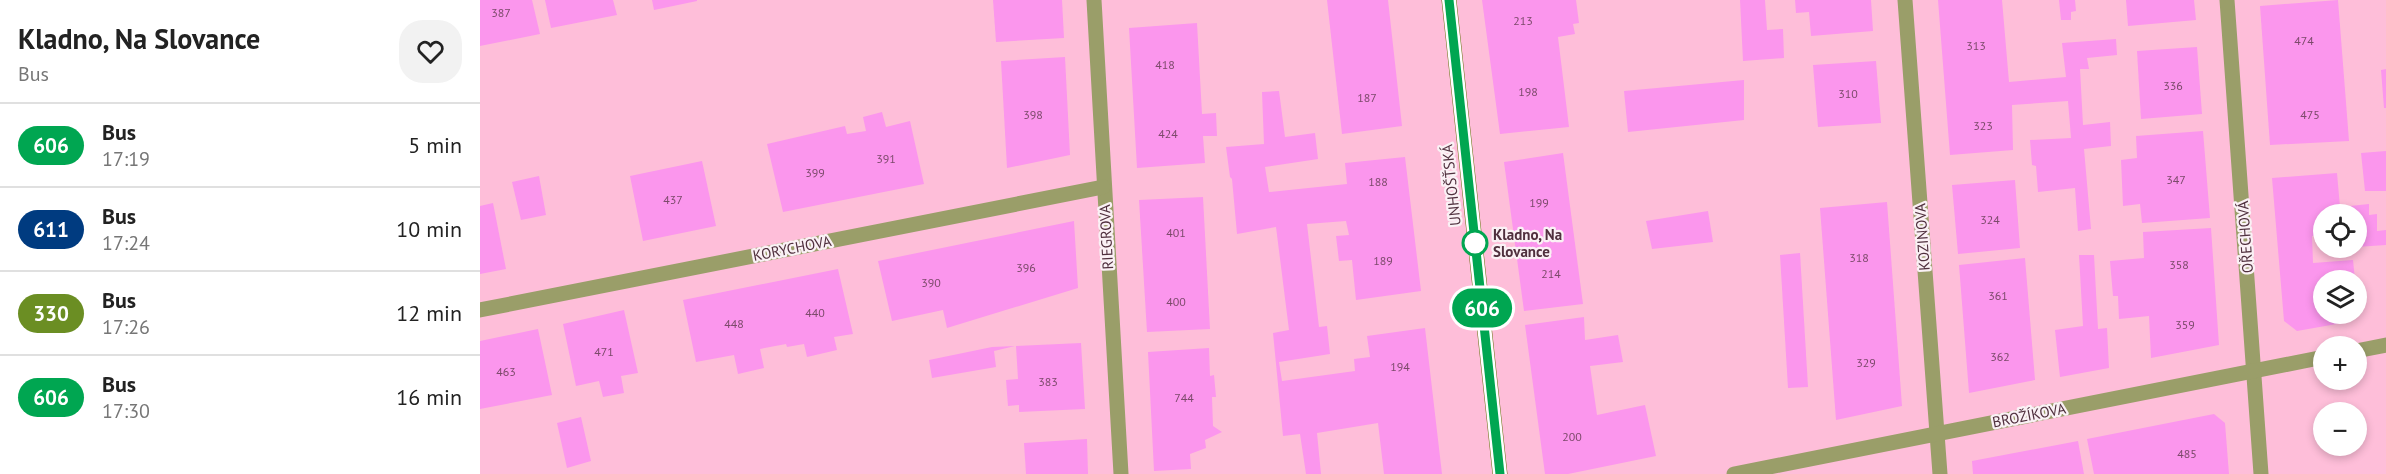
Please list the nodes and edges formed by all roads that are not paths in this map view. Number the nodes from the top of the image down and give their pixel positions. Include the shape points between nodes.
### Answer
1 (1094, 0) edge
2 (1449, 0) edge
3 (1905, 0) edge
4 (2227, 0) edge
5 (1103, 187) junction
6 (480, 310) edge
7 (2386, 345) edge
8 (2367, 349) edge
9 (2313, 359) edge
10 (2255, 370) junction
11 (1937, 434) junction
12 (1121, 474) edge
13 (1500, 474) edge
14 (1734, 474) edge
15 (1940, 474) edge
16 (2261, 474) edge

1 - 5 street, RIEGROVA
2 - 13 main road, UNHOŠŤSKÁ
3 - 11 street, KOZINOVA
4 - 10 street, OŘECHOVÁ
5 - 6 street, KORYCHOVA
5 - 12 street, RIEGROVA
7 - 8 street
9 - 10 street, BROŽÍKOVA
10 - 11 street, BROŽÍKOVA
10 - 16 street, OŘECHOVÁ
11 - 14 street, BROŽÍKOVA
11 - 15 street, KOZINOVA

